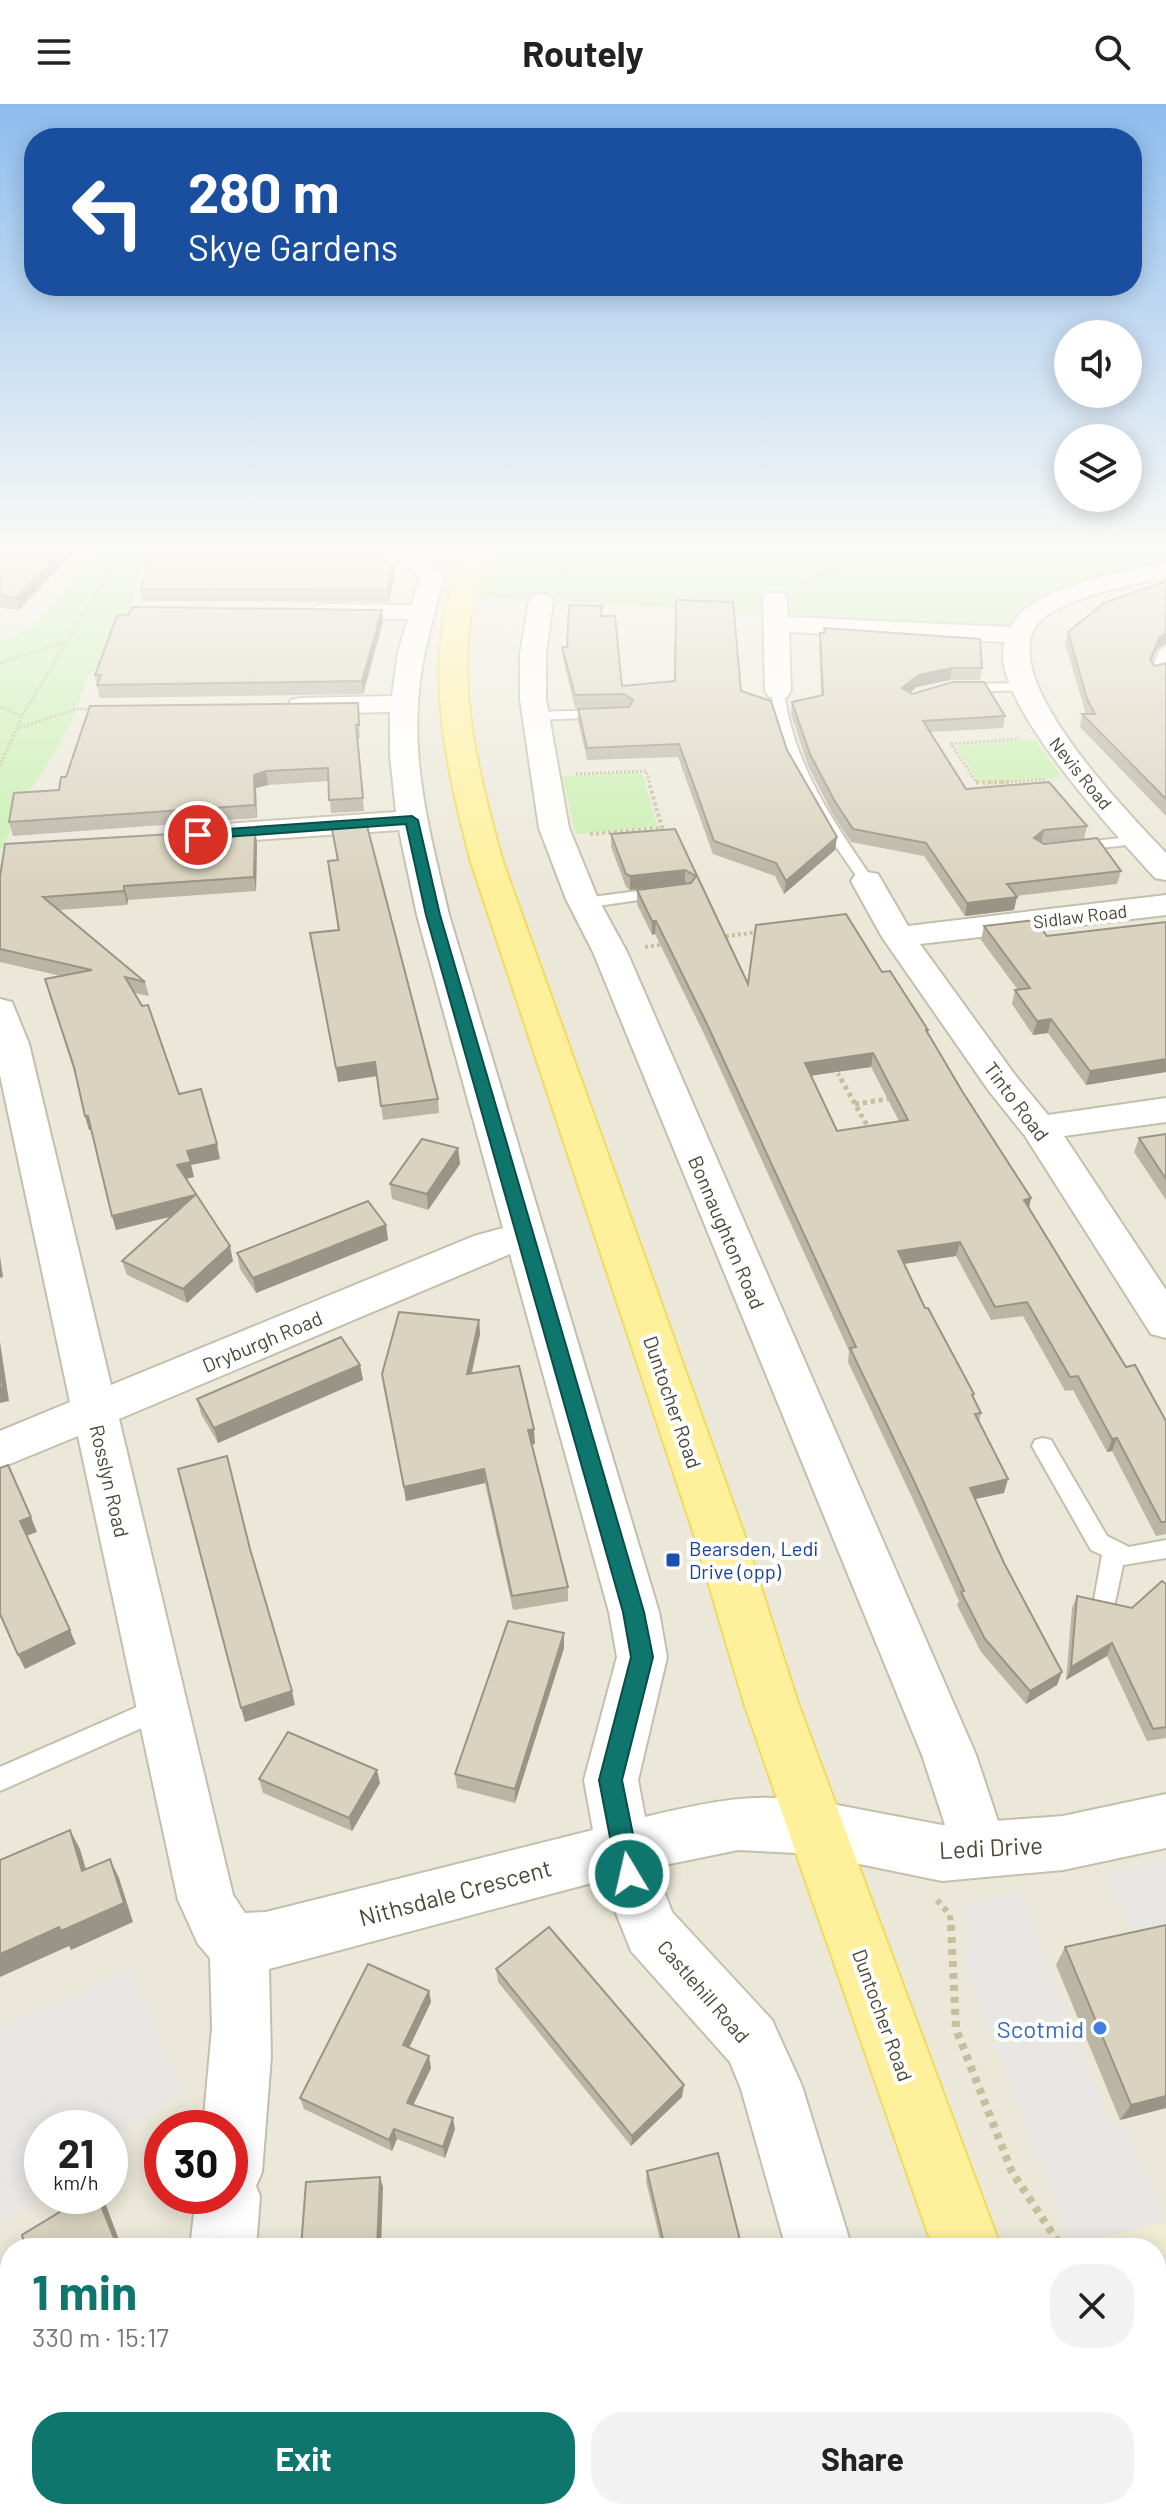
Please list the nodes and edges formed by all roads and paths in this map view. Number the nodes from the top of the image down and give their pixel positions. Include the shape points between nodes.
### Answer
1 (56, 659) edge
2 (410, 659) edge
3 (454, 659) edge
4 (533, 659) edge
5 (777, 659) edge
6 (1017, 659) edge
7 (1162, 659) edge
8 (1156, 672) edge
9 (1026, 687) junction
10 (941, 689) edge
11 (778, 691) joint
12 (404, 704) junction
13 (281, 706) edge
14 (0, 707) edge
15 (98, 709) edge
16 (624, 713) edge
17 (22, 716) junction
18 (535, 716) junction
19 (15, 729) junction
20 (1027, 738) dead end
21 (0, 766) edge
22 (568, 774) dead end
23 (1056, 779) dead end
24 (412, 820) junction
25 (583, 835) dead end
26 (174, 836) edge
27 (1139, 840) junction
28 (1055, 849) edge
29 (1166, 871) edge
30 (867, 881) joint
31 (670, 892) edge
32 (584, 903) junction
33 (1166, 905) edge
34 (760, 932) edge
35 (898, 937) junction
36 (712, 938) edge
37 (681, 943) edge
38 (633, 949) dead end
39 (0, 1009) edge
40 (833, 1065) edge
41 (899, 1097) edge
42 (855, 1104) junction
43 (1166, 1110) edge
44 (1039, 1128) junction
45 (875, 1141) edge
46 (526, 1236) junction
47 (1166, 1323) edge
48 (94, 1411) junction
49 (1043, 1446) dead end
50 (0, 1450) edge
51 (1166, 1549) edge
52 (1114, 1550) junction
53 (1106, 1600) edge
54 (162, 1707) junction
55 (0, 1779) edge
56 (1166, 1821) edge
57 (816, 1828) junction
58 (625, 1848) junction
59 (980, 1851) junction
60 (934, 1897) dead end
61 (237, 1942) junction
62 (235, 2110) edge
63 (226, 2214) edge
64 (224, 2238) edge
65 (816, 2238) edge
66 (963, 2238) edge
67 (1055, 2238) edge

1 - 17 path
2 - 12 street, Castlehill Road
3 - 57 main road, Duntocher Road via 462,771 487,862
4 - 18 street, Bonnaughton Road
5 - 11 street
6 - 9 street, Nevis Road
7 - 8 lane
9 - 10 lane
9 - 27 street, Nevis Road via 1066,759
11 - 30 lane via 793,757 830,828
12 - 13 street
12 - 24 street, Castlehill Road
14 - 17 path
15 - 19 path via 77,709
16 - 18 lane
17 - 19 path
18 - 32 street, Bonnaughton Road via 554,828
19 - 21 path
20 - 23 path via 951,744 978,784
22 - 25 path via 646,771 662,828
24 - 26 street
24 - 46 street, Castlehill Road via 433,915
27 - 28 lane
27 - 29 street, Nevis Road
30 - 35 street, Tinto Road
31 - 32 lane
32 - 59 street, Bonnaughton Road via 610,952 943,1741
33 - 35 street, Sidlaw Road
34 - 36 path
35 - 44 street, Tinto Road
37 - 38 path
39 - 48 street, Rosslyn Road
40 - 42 path
41 - 42 path
42 - 45 path
43 - 44 street
44 - 47 street, Tinto Road
46 - 48 street, Dryburgh Road via 488,1246
46 - 58 street, Castlehill Road via 634,1612 642,1657 611,1780
48 - 50 street, Dryburgh Road
48 - 54 street, Rosslyn Road
49 - 52 lane via 1099,1543
51 - 52 lane via 1127,1557
52 - 53 lane
54 - 55 lane
54 - 61 street, Rosslyn Road via 206,1900 217,1923
56 - 59 street, Ledi Drive via 1063,1843
57 - 58 street, Nithsdale Crescent via 738,1824
57 - 59 street, Ledi Drive via 930,1851
57 - 66 main road, Duntocher Road
58 - 61 street, Nithsdale Crescent via 266,1941
58 - 65 street, Castlehill Road via 651,1931 751,2041 771,2086
60 - 67 path via 950,1915 956,2029 1012,2172
61 - 62 street via 242,2027
63 - 64 street

